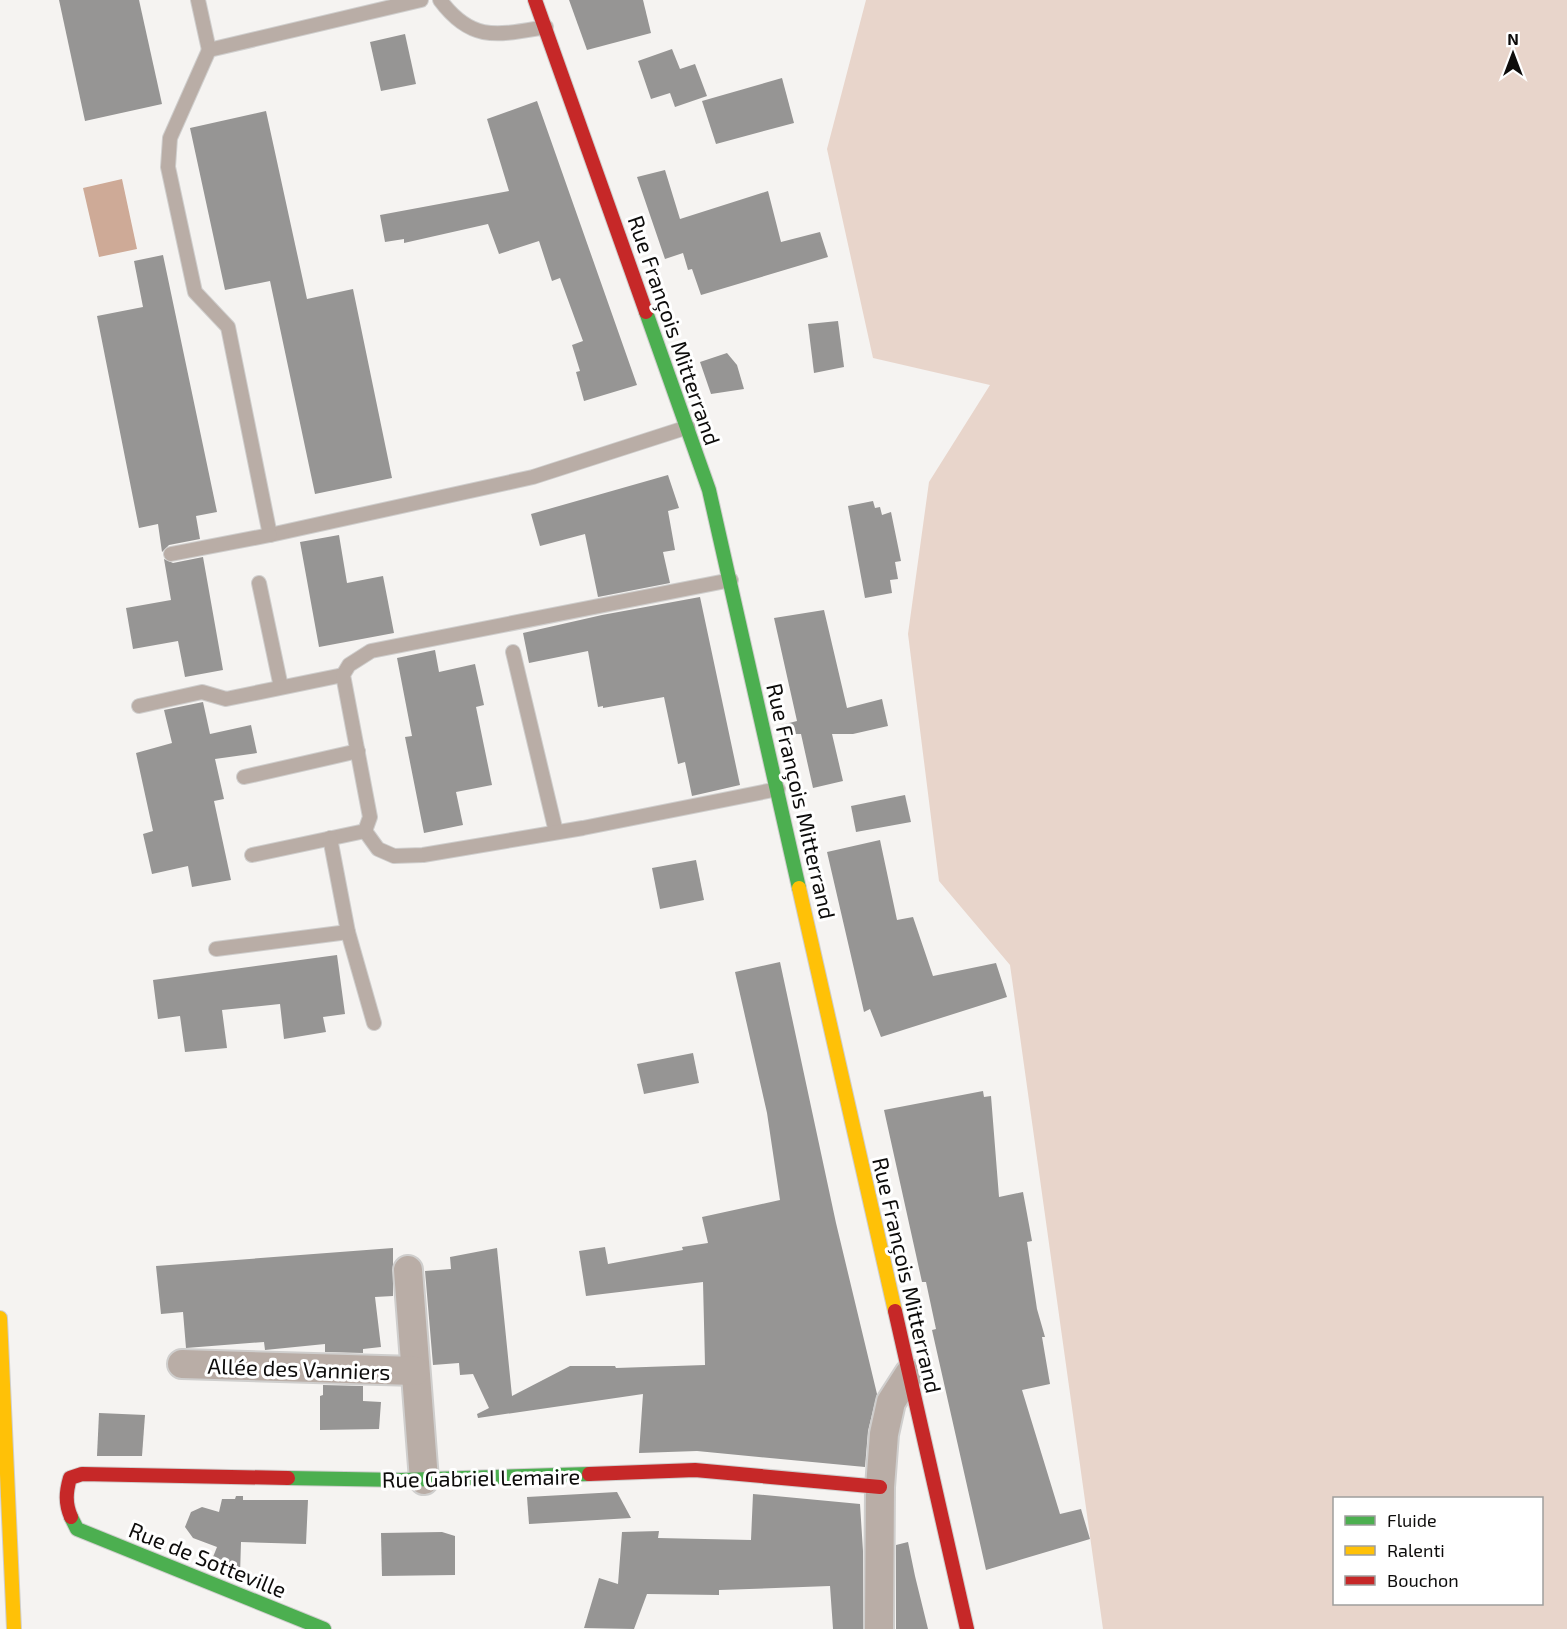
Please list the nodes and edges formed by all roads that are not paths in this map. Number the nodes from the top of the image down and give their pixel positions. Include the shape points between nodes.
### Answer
1 (198, 0) edge
2 (421, 0) edge
3 (440, 0) edge
4 (535, 0) edge
5 (546, 27) junction
6 (209, 50) junction
7 (688, 427) junction
8 (270, 535) junction
9 (171, 554) dead end
10 (731, 580) junction
11 (259, 583) dead end
12 (513, 652) dead end
13 (343, 675) junction
14 (281, 687) junction
15 (138, 706) dead end
16 (358, 751) junction
17 (244, 777) dead end
18 (778, 789) junction
19 (365, 831) junction
20 (556, 832) junction
21 (330, 838) junction
22 (252, 855) dead end
23 (348, 932) junction
24 (216, 949) dead end
25 (374, 1023) dead end
26 (408, 1270) dead end
27 (0, 1318) edge
28 (182, 1365) dead end
29 (416, 1371) junction
30 (909, 1374) junction
31 (424, 1479) junction
32 (880, 1487) junction
33 (78, 1529) joint
34 (14, 1629) edge
35 (324, 1629) edge
36 (879, 1629) edge
37 (967, 1629) edge

1 - 6 lane
2 - 6 lane
3 - 5 lane via 452,17 469,29 489,35
4 - 5 street, Rue François Mitterrand
5 - 7 street, Rue François Mitterrand
6 - 8 lane via 170,138 168,167 195,292 228,327
7 - 8 lane via 533,477
7 - 10 street, Rue François Mitterrand via 709,490
8 - 9 lane
10 - 13 lane via 371,651 349,665
10 - 18 street, Rue François Mitterrand
11 - 14 lane
12 - 20 lane
13 - 14 lane
13 - 16 lane
14 - 15 lane via 226,699 202,692
16 - 17 lane
16 - 19 lane via 370,817
18 - 20 lane
18 - 30 street, Rue François Mitterrand
19 - 20 lane via 378,849 394,856 423,855
19 - 21 lane
21 - 22 lane
21 - 23 lane
23 - 24 lane
23 - 25 lane
26 - 29 street, Allée des Vanniers
27 - 34 street
28 - 29 street, Allée des Vanniers
29 - 31 street, Allée des Vanniers
30 - 32 street via 891,1402
30 - 37 street, Rue François Mitterrand
31 - 32 street, Rue Gabriel Lemaire via 695,1470
31 - 33 street, Rue Gabriel Lemaire via 82,1474 70,1478 66,1491 66,1511
32 - 36 street
33 - 35 street, Rue de Sotteville

